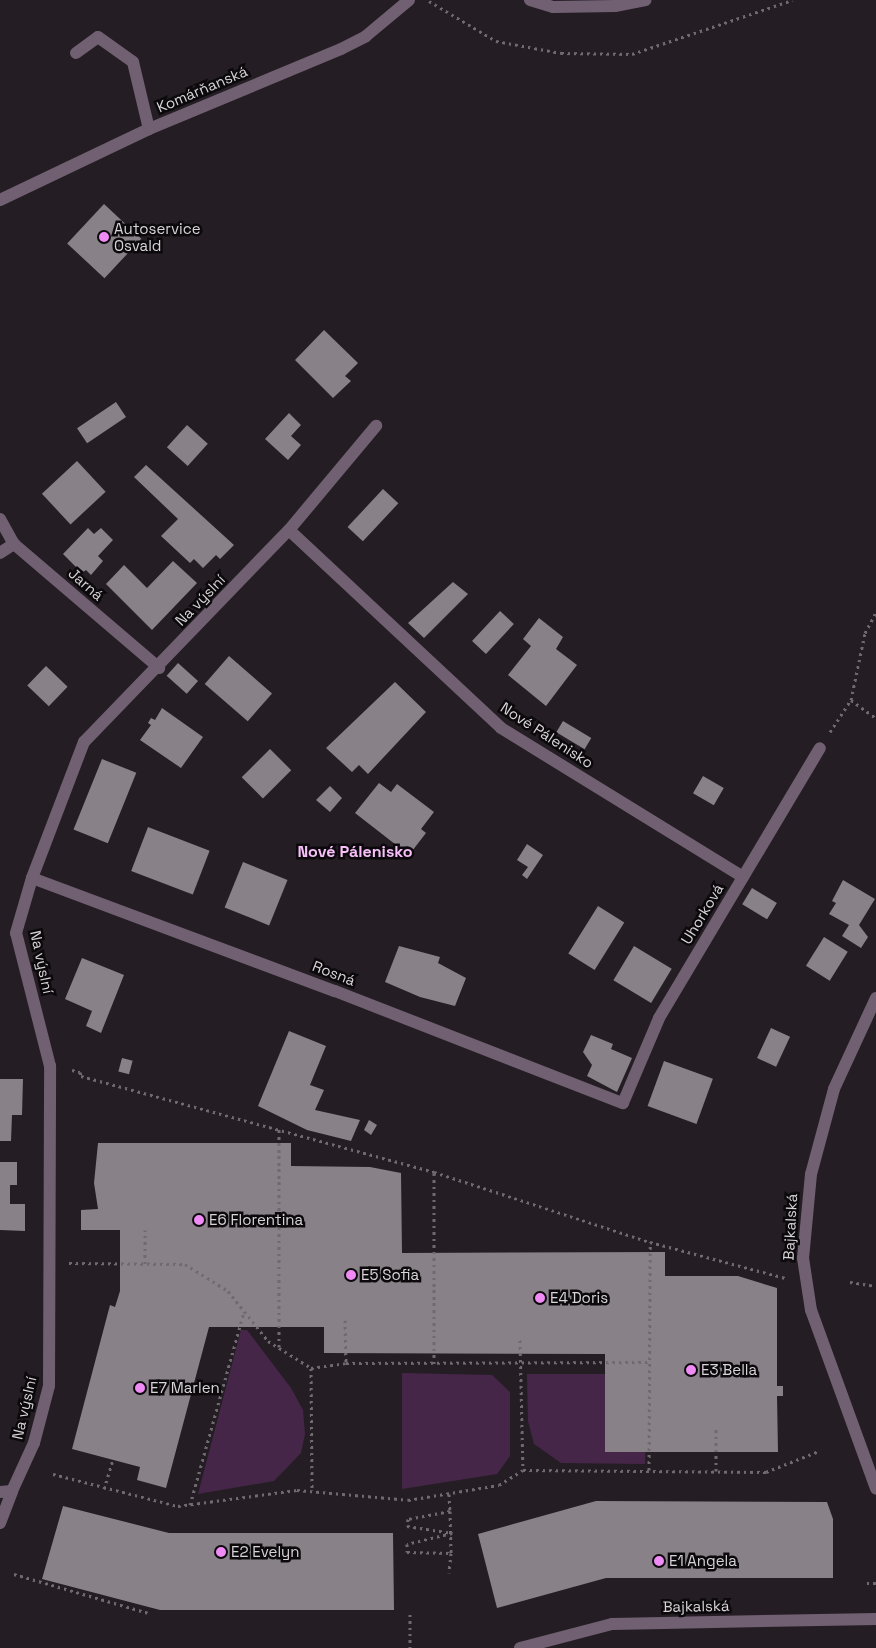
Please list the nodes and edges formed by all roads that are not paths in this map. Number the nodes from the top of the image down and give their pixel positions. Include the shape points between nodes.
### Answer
1 (410, 0) edge
2 (530, 0) edge
3 (645, 0) edge
4 (76, 53) dead end
5 (149, 128) junction
6 (0, 200) edge
7 (376, 426) dead end
8 (0, 519) edge
9 (289, 530) junction
10 (14, 544) junction
11 (0, 553) edge
12 (159, 668) junction
13 (820, 748) road end
14 (743, 877) junction
15 (32, 878) junction
16 (876, 998) edge
17 (624, 1103) joint
18 (876, 1489) edge
19 (6, 1492) edge
20 (0, 1523) edge
21 (876, 1619) edge
22 (520, 1648) edge

1 - 5 street, Komárňanská via 366,36 341,49
2 - 3 street via 553,7 615,6
4 - 5 street via 98,37 133,62
5 - 6 street, Komárňanská
7 - 9 street, Na výslní
8 - 10 street, Jarná
9 - 12 street, Na výslní
9 - 14 street, Nové Pálenisko via 501,728
10 - 11 street
10 - 12 street, Jarná
12 - 15 street, Na výslní via 84,742
13 - 14 street, Uhorková
14 - 17 street, Uhorková via 658,1018
15 - 17 street, Rosná via 336,990
15 - 19 street, Na výslní via 16,933 50,1066 49,1386 34,1443
16 - 18 street, Bajkalská via 834,1089 810,1174 802,1258 811,1310
19 - 20 street, Na výslní
21 - 22 street, Bajkalská via 612,1624

